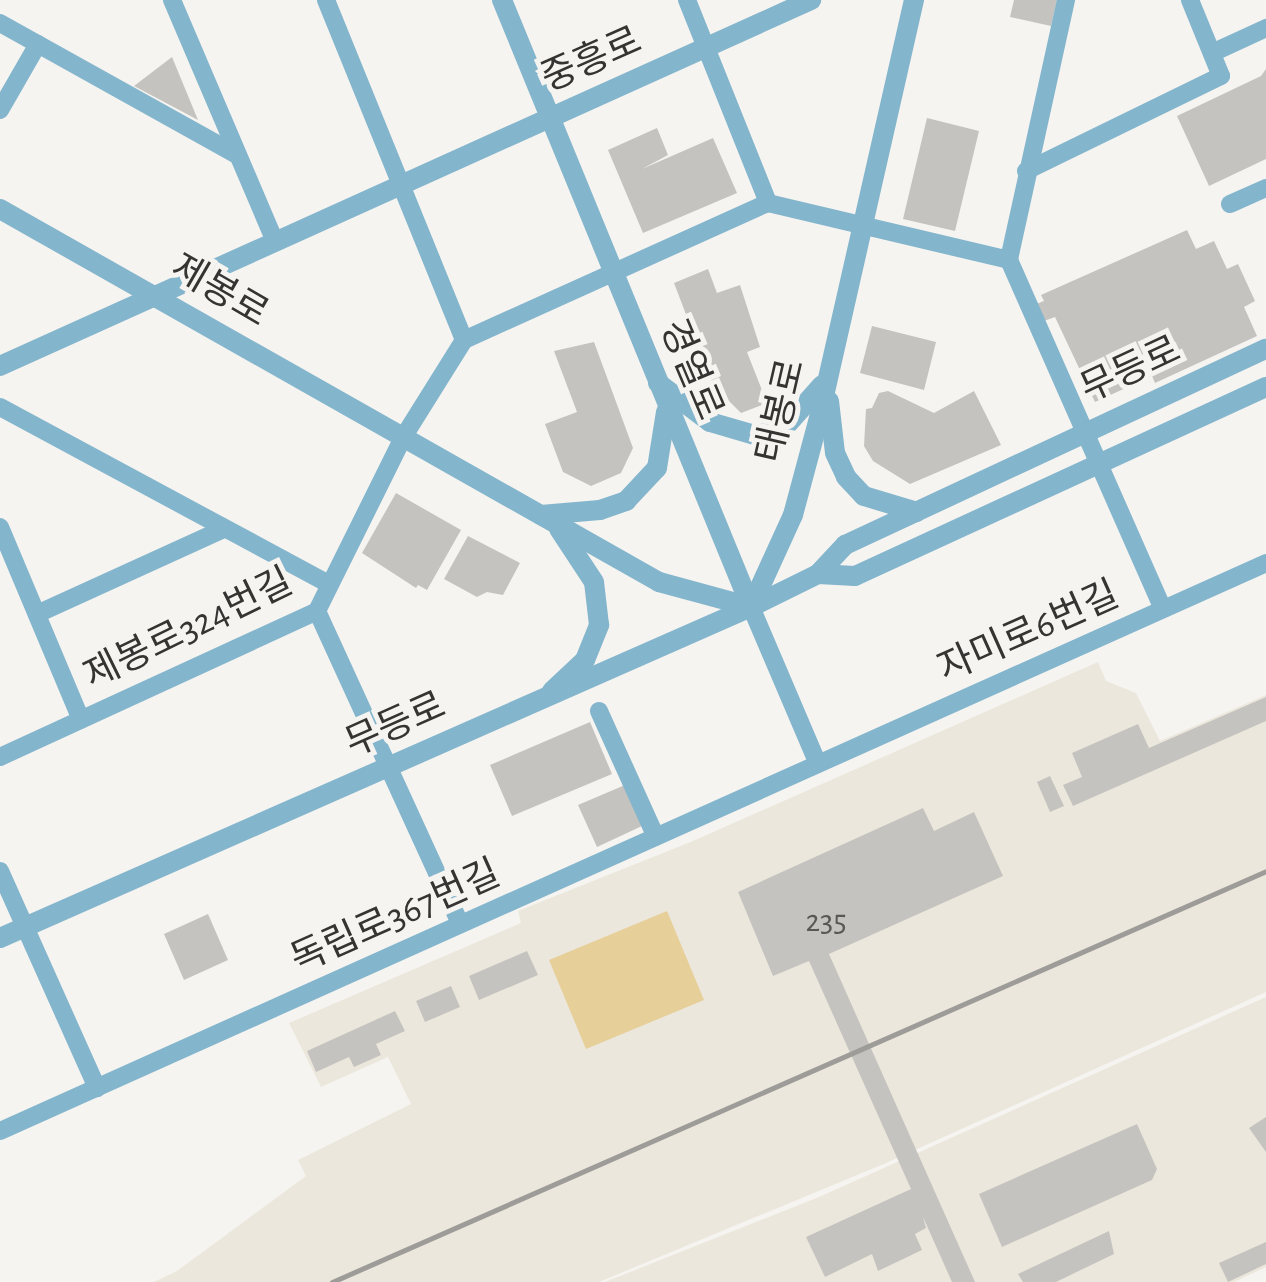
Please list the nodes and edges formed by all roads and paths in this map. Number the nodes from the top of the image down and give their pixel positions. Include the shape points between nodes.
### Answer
1 (172, 0) edge
2 (326, 0) edge
3 (502, 0) edge
4 (687, 0) edge
5 (812, 0) edge
6 (914, 0) edge
7 (1066, 0) edge
8 (1190, 0) edge
9 (0, 23) edge
10 (1266, 28) edge
11 (38, 44) junction
12 (707, 48) junction
13 (1212, 53) junction
14 (0, 110) edge
15 (548, 120) junction
16 (237, 155) junction
17 (1026, 170) junction
18 (401, 186) junction
19 (1266, 188) edge
20 (768, 203) junction
21 (1230, 204) dead end
22 (0, 209) edge
23 (860, 224) junction
24 (275, 242) junction
25 (1009, 260) junction
26 (610, 271) junction
27 (158, 297) junction
28 (464, 340) junction
29 (1266, 348) edge
30 (0, 366) edge
31 (826, 379) junction
32 (656, 382) junction
33 (1266, 387) edge
34 (666, 404) junction
35 (0, 407) edge
36 (1082, 433) junction
37 (404, 436) junction
38 (1098, 465) junction
39 (917, 512) junction
40 (548, 519) junction
41 (0, 527) edge
42 (221, 530) junction
43 (1266, 562) edge
44 (818, 574) junction
45 (327, 584) junction
46 (752, 607) junction
47 (1163, 609) junction
48 (317, 610) junction
49 (37, 614) junction
50 (540, 702) junction
51 (599, 712) dead end
52 (81, 720) junction
53 (0, 757) edge
54 (817, 762) junction
55 (390, 767) junction
56 (656, 837) junction
57 (0, 871) edge
58 (460, 924) junction
59 (26, 926) junction
60 (0, 938) edge
61 (96, 1088) junction
62 (0, 1131) edge

1 - 16 street
2 - 18 street
3 - 15 street, 경열로
4 - 12 street
5 - 12 street, 중흥로
6 - 23 street, 태봉로
7 - 17 street
8 - 13 street
9 - 11 street
10 - 13 street
11 - 14 street
11 - 16 street
12 - 15 street, 중흥로
12 - 20 street
13 - 17 street via 1220,76
15 - 18 street, 중흥로
15 - 26 street, 경열로
16 - 24 street
17 - 25 street
18 - 24 street, 중흥로
18 - 28 street
19 - 21 street
20 - 23 street
20 - 26 street
22 - 27 street, 제봉로
23 - 25 street
23 - 31 street, 태봉로
24 - 27 street, 중흥로
25 - 36 street
26 - 28 street
26 - 32 street, 경열로
27 - 30 street, 중흥로
27 - 37 street, 제봉로
28 - 37 street
29 - 36 street, 무등로
31 - 32 street via 784,428 755,435 710,422
31 - 39 street via 835,454 846,477 864,496
31 - 46 street, 태봉로 via 792,516
32 - 34 street, 경열로
33 - 38 street, 무등로
34 - 40 street via 658,468 641,488 600,510
34 - 46 street, 경열로
35 - 42 street
36 - 38 street
36 - 39 street, 무등로
37 - 40 street, 제봉로
37 - 45 street, 제봉로324번길
38 - 44 street, 무등로 via 856,576
38 - 47 street
39 - 44 street, 무등로 via 845,545
40 - 46 street, 제봉로 via 659,582
40 - 50 street via 594,582 600,625 585,660
41 - 49 street
42 - 45 street
42 - 49 street
43 - 47 street, 자미로6번길
44 - 46 street, 무등로
45 - 48 street, 제봉로324번길
46 - 50 street, 무등로
46 - 54 street
47 - 54 street, 자미로6번길
48 - 52 street, 제봉로324번길
48 - 55 street
49 - 52 street, 제봉로324번길
50 - 55 street, 무등로
51 - 56 street
52 - 53 street, 제봉로324번길
54 - 56 street, 독립로367번길
55 - 58 street
55 - 59 street, 무등로
56 - 58 street, 독립로367번길
57 - 59 street
58 - 61 street, 독립로367번길
59 - 60 street, 무등로
59 - 61 street
61 - 62 street, 독립로367번길

